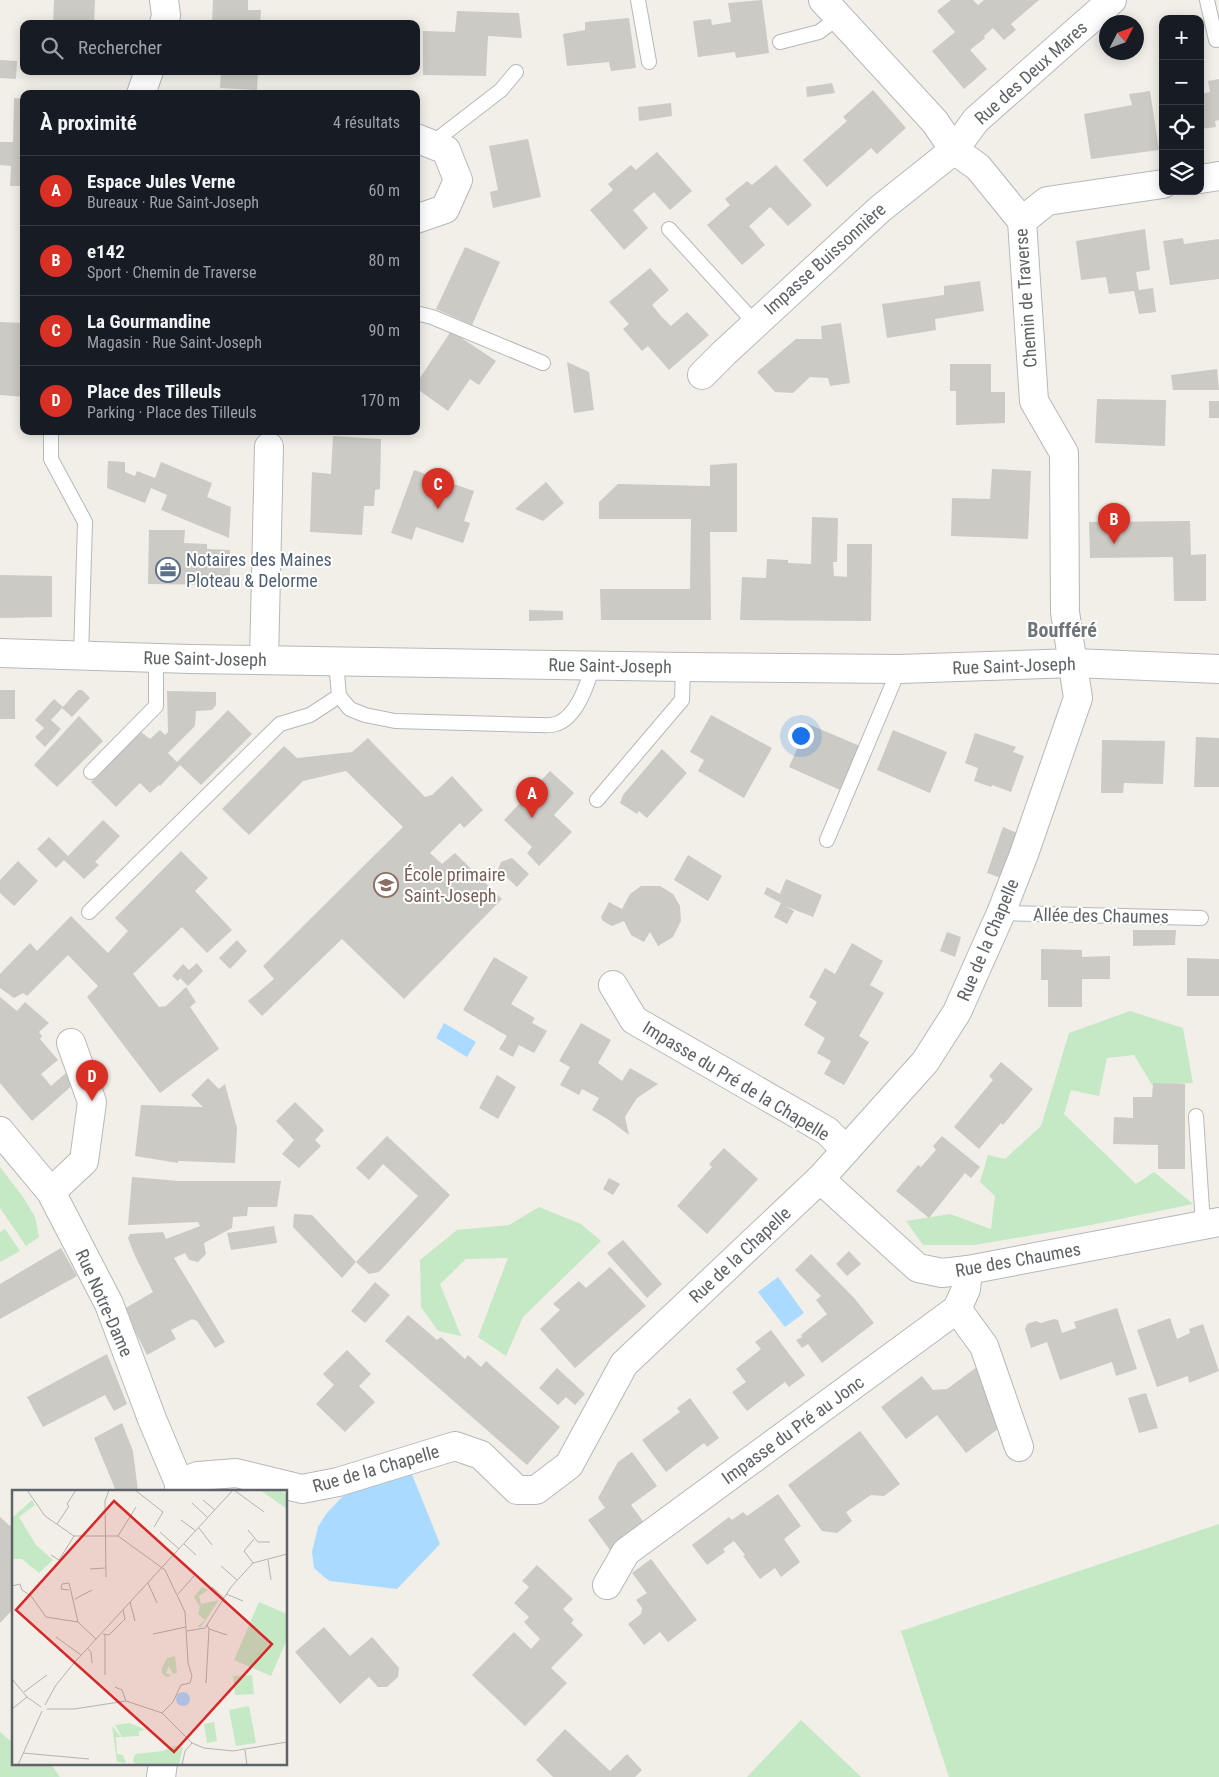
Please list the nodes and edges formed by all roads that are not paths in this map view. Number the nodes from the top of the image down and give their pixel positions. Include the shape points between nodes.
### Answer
1 (164, 0) edge
2 (638, 0) edge
3 (1112, 0) edge
4 (1207, 0) edge
5 (831, 8) edge
6 (165, 20) edge
7 (1216, 40) dead end
8 (780, 42) dead end
9 (649, 62) dead end
10 (516, 72) dead end
11 (148, 75) edge
12 (142, 90) edge
13 (424, 141) edge
14 (954, 150) junction
15 (1219, 176) edge
16 (1204, 178) edge
17 (1159, 185) edge
18 (420, 218) edge
19 (1022, 221) junction
20 (669, 229) dead end
21 (420, 314) edge
22 (755, 323) junction
23 (543, 363) dead end
24 (702, 376) dead end
25 (51, 435) edge
26 (269, 437) edge
27 (0, 654) edge
28 (81, 656) junction
29 (156, 658) junction
30 (264, 660) junction
31 (336, 661) junction
32 (1074, 664) junction
33 (593, 666) junction
34 (683, 667) junction
35 (899, 669) junction
36 (1219, 669) edge
37 (338, 696) junction
38 (91, 772) dead end
39 (598, 800) dead end
40 (827, 840) dead end
41 (89, 912) dead end
42 (1001, 914) junction
43 (1201, 918) dead end
44 (613, 985) dead end
45 (71, 1043) dead end
46 (1196, 1116) dead end
47 (0, 1131) edge
48 (846, 1150) junction
49 (820, 1179) junction
50 (51, 1192) junction
51 (1211, 1224) edge
52 (968, 1270) junction
53 (957, 1309) junction
54 (1019, 1448) dead end
55 (179, 1487) edge
56 (607, 1585) dead end
57 (163, 1764) edge
58 (161, 1777) edge

1 - 6 street
2 - 9 lane
3 - 14 street, Rue des Deux Mares via 976,120
4 - 7 lane
5 - 8 lane via 819,32
5 - 14 street, Chemin de Traverse via 935,122
10 - 13 lane via 501,90
11 - 12 street
13 - 18 street via 446,150 458,180 445,209
14 - 19 street, Chemin de Traverse via 978,167
14 - 22 street, Impasse Buissonnière via 880,209
15 - 16 street
17 - 19 street via 1047,201
19 - 32 street, Chemin de Traverse via 1034,401 1064,453 1066,612
20 - 22 lane
21 - 23 lane
22 - 24 street, Impasse Buissonnière
25 - 28 lane via 51,459 85,522
26 - 30 street
27 - 28 street, Rue Saint-Joseph
28 - 29 street, Rue Saint-Joseph
29 - 30 street, Rue Saint-Joseph
29 - 38 lane via 156,706
30 - 31 street, Rue Saint-Joseph
31 - 33 street, Rue Saint-Joseph
31 - 37 lane
32 - 35 street, Rue Saint-Joseph
32 - 36 street, Rue Saint-Joseph
32 - 42 street, Rue de la Chapelle via 1078,698
33 - 34 street, Rue Saint-Joseph
33 - 37 lane via 586,690 573,710 556,724 395,721 350,709
34 - 35 street, Rue Saint-Joseph
34 - 39 lane via 682,700
35 - 40 lane
37 - 41 lane via 310,715 280,724
42 - 43 lane, Allée des Chaumes
42 - 48 street, Rue de la Chapelle via 958,1012 925,1062
44 - 48 street, Impasse du Pré de la Chapelle via 634,1020 827,1131
45 - 50 street via 92,1102 90,1118 84,1161
46 - 51 lane
47 - 50 street, Rue Notre-Dame
48 - 49 street, Rue de la Chapelle
49 - 52 street, Rue des Chaumes via 918,1268 942,1273
49 - 55 street, Rue de la Chapelle via 624,1364 569,1465 536,1490 517,1490 481,1455 455,1446 338,1482 302,1489 236,1474 198,1476
50 - 55 street, Rue Notre-Dame via 109,1304
51 - 52 street, Rue des Chaumes
52 - 53 street via 966,1289
53 - 54 street via 984,1346
53 - 56 street, Impasse du Pré au Jonc via 626,1552
57 - 58 street

